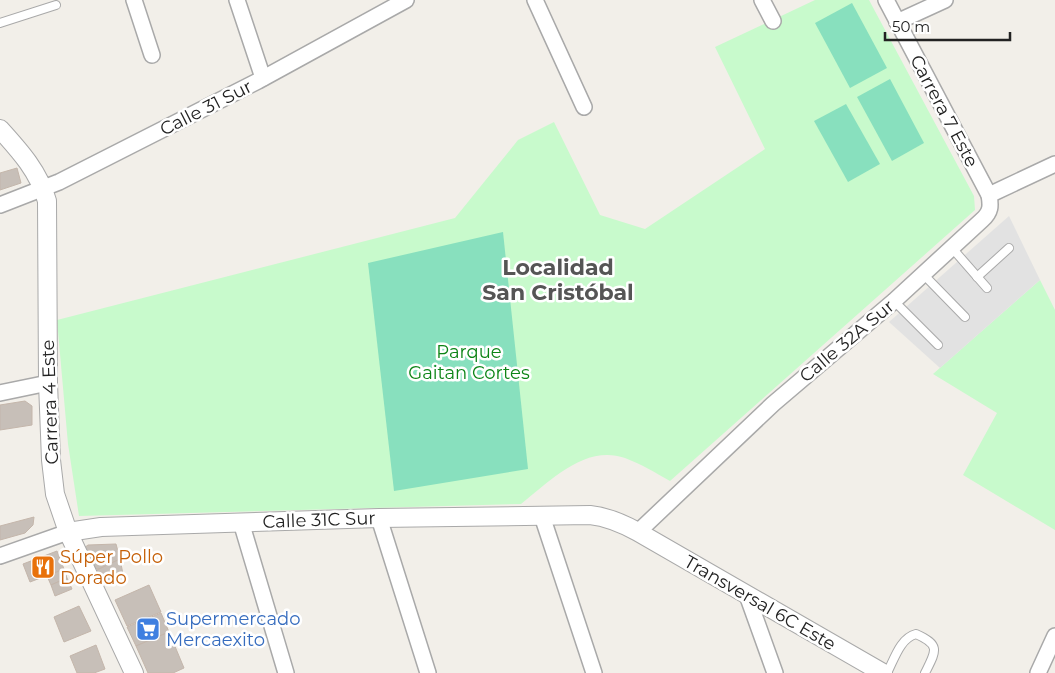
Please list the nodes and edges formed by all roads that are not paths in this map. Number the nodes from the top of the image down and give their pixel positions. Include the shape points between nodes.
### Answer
1 (134, 0) edge
2 (237, 0) edge
3 (406, 0) edge
4 (535, 0) edge
5 (762, 0) edge
6 (886, 0) edge
7 (945, 0) edge
8 (56, 5) dead end
9 (773, 21) dead end
10 (898, 22) junction
11 (0, 23) edge
12 (152, 55) dead end
13 (263, 78) junction
14 (584, 107) dead end
15 (0, 129) edge
16 (1055, 164) edge
17 (44, 189) junction
18 (989, 195) junction
19 (0, 205) edge
20 (952, 248) junction
21 (1009, 248) dead end
22 (923, 274) junction
23 (977, 276) junction
24 (987, 288) dead end
25 (894, 301) junction
26 (965, 317) dead end
27 (938, 344) dead end
28 (48, 383) junction
29 (0, 393) edge
30 (542, 516) junction
31 (379, 518) junction
32 (241, 522) junction
33 (68, 532) junction
34 (638, 532) junction
35 (0, 556) edge
36 (747, 596) junction
37 (1055, 636) edge
38 (134, 673) edge
39 (286, 673) edge
40 (428, 673) edge
41 (594, 673) edge
42 (775, 673) edge
43 (885, 673) edge
44 (925, 673) edge
45 (1038, 673) edge

1 - 12 street
2 - 13 street
3 - 13 street, Calle 31 Sur
4 - 14 street
5 - 9 street
6 - 10 street, Carrera 7 Este
7 - 10 street
8 - 11 lane
10 - 18 street, Carrera 7 Este
13 - 17 street, Calle 31 Sur
15 - 17 street, Carrera 4 Este via 31,165
16 - 18 street
17 - 19 street, Calle 31 Sur
17 - 28 street, Carrera 4 Este via 48,222
18 - 20 street, Calle 32A Sur via 990,206 986,216
20 - 22 street, Calle 32A Sur
20 - 23 lane
21 - 23 lane
22 - 25 street, Calle 32A Sur
22 - 26 lane
23 - 24 lane
25 - 27 lane
25 - 34 street, Calle 32A Sur via 773,404
28 - 29 street
28 - 33 street, Carrera 4 Este via 52,476
30 - 31 street, Calle 31C Sur
30 - 34 street, Calle 31C Sur via 605,517
30 - 41 street
31 - 32 street, Calle 31C Sur
31 - 40 street
32 - 33 street, Calle 31C Sur via 101,527
32 - 39 street
33 - 35 street, Calle 31C Sur
33 - 38 street, Carrera 4 Este
34 - 36 street, Transversal 6C Este
36 - 42 street
36 - 43 street, Transversal 6C Este
37 - 45 street
43 - 44 lane via 904,640 916,634 936,649

